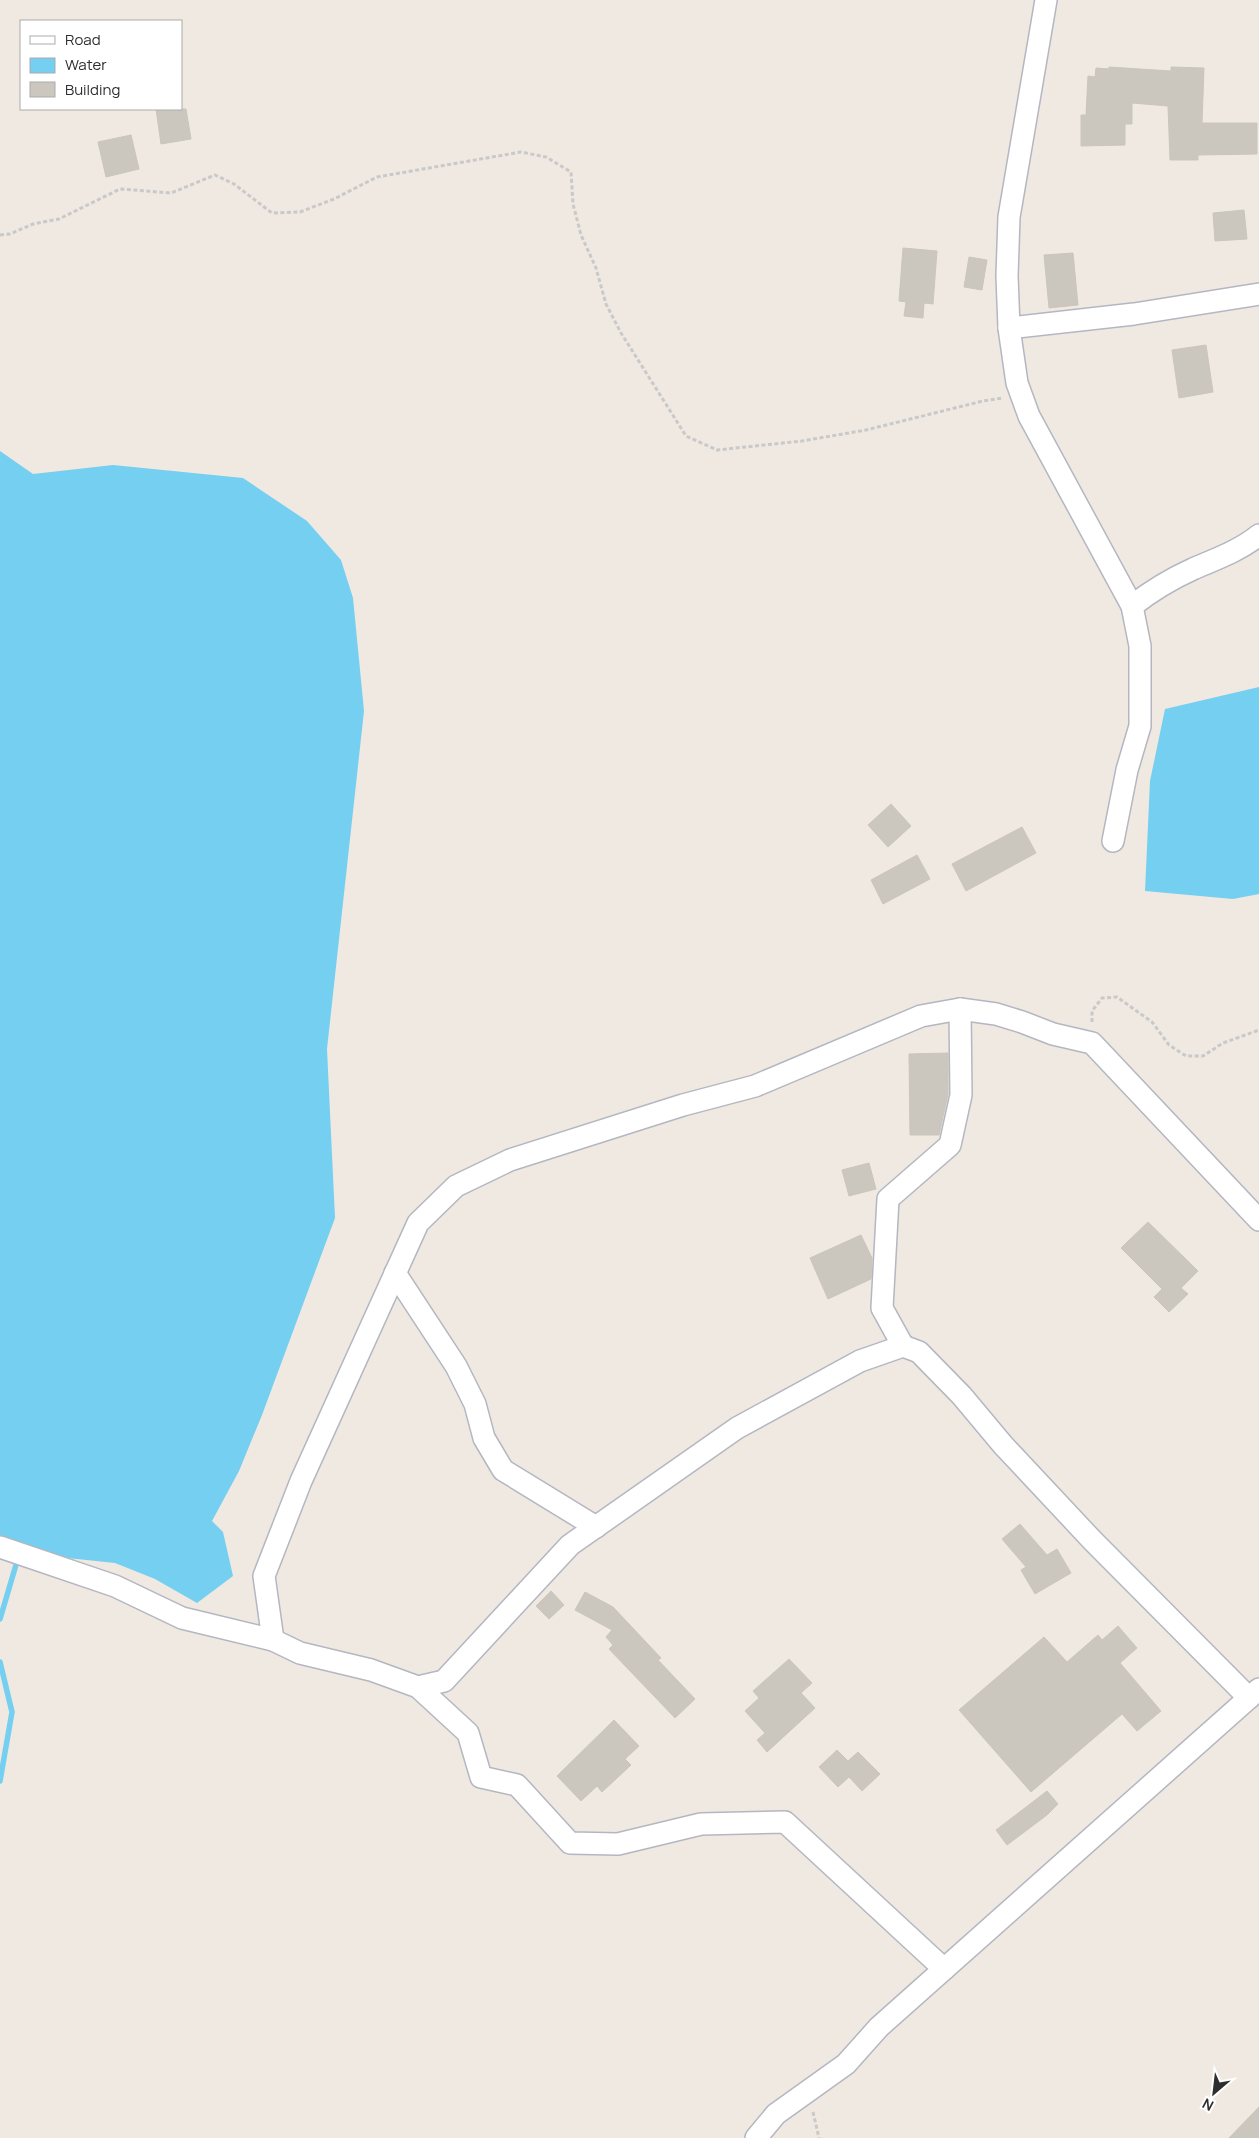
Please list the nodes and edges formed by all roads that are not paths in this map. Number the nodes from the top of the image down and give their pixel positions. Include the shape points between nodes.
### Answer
1 (1046, 0) edge
2 (1259, 294) edge
3 (1009, 328) junction
4 (1259, 535) edge
5 (1132, 606) junction
6 (1113, 841) dead end
7 (960, 1009) junction
8 (1259, 1220) edge
9 (395, 1273) junction
10 (903, 1346) junction
11 (596, 1527) junction
12 (4, 1548) edge
13 (273, 1640) junction
14 (418, 1687) junction
15 (1254, 1693) edge
16 (944, 1969) junction
17 (756, 2138) edge

1 - 3 street via 1009,217
2 - 3 street via 1134,314
3 - 5 street via 1016,383 1029,416
4 - 5 street via 1245,547 1192,569 1151,591
5 - 6 street via 1140,646 1140,726 1127,770
7 - 8 street via 996,1014 1053,1034 1092,1043
7 - 9 street via 921,1016 755,1086 683,1105 510,1160 456,1186 418,1222
7 - 10 street via 962,1095 950,1145 888,1199 882,1308
9 - 11 street via 456,1366 475,1404 484,1438 503,1470
9 - 13 street via 301,1481 264,1576
10 - 11 street via 860,1361 737,1428
10 - 15 street via 919,1352 1092,1540
11 - 14 street via 570,1545 444,1681
12 - 13 street via 115,1586 182,1618
13 - 14 street via 300,1653 370,1670
14 - 16 street via 468,1733 481,1777 517,1784 570,1843 618,1844 700,1824 785,1822
15 - 16 street
16 - 17 street via 878,2027 846,2064 776,2114

